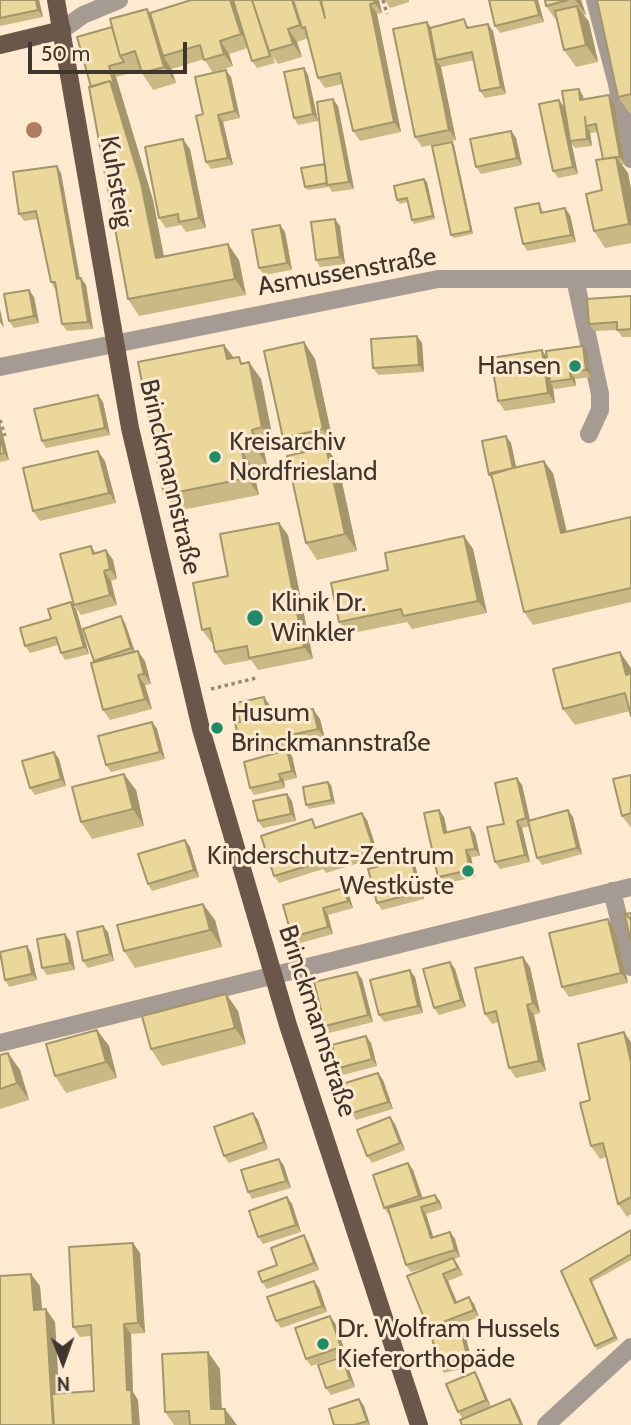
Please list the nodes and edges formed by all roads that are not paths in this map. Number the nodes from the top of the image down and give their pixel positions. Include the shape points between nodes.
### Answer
1 (56, 0) edge
2 (119, 0) edge
3 (595, 0) edge
4 (62, 30) junction
5 (0, 45) edge
6 (631, 159) edge
7 (575, 279) junction
8 (631, 279) edge
9 (118, 342) junction
10 (0, 367) edge
11 (589, 434) dead end
12 (631, 887) edge
13 (612, 891) junction
14 (631, 967) edge
15 (276, 976) junction
16 (0, 1043) edge
17 (631, 1347) edge
18 (419, 1425) edge
19 (546, 1425) edge

1 - 4 main road, Kuhsteig
2 - 4 street
3 - 6 street
4 - 5 main road
4 - 9 main road, Kuhsteig
7 - 8 street, Asmussenstraße
7 - 9 street, Asmussenstraße via 438,279
7 - 11 street via 600,394 600,411
9 - 10 street, Asmussenstraße
9 - 15 main road, Brinckmannstraße via 130,428 192,694
12 - 13 street
13 - 14 street
13 - 15 street
15 - 16 street
15 - 18 main road, Brinckmannstraße
17 - 19 street

